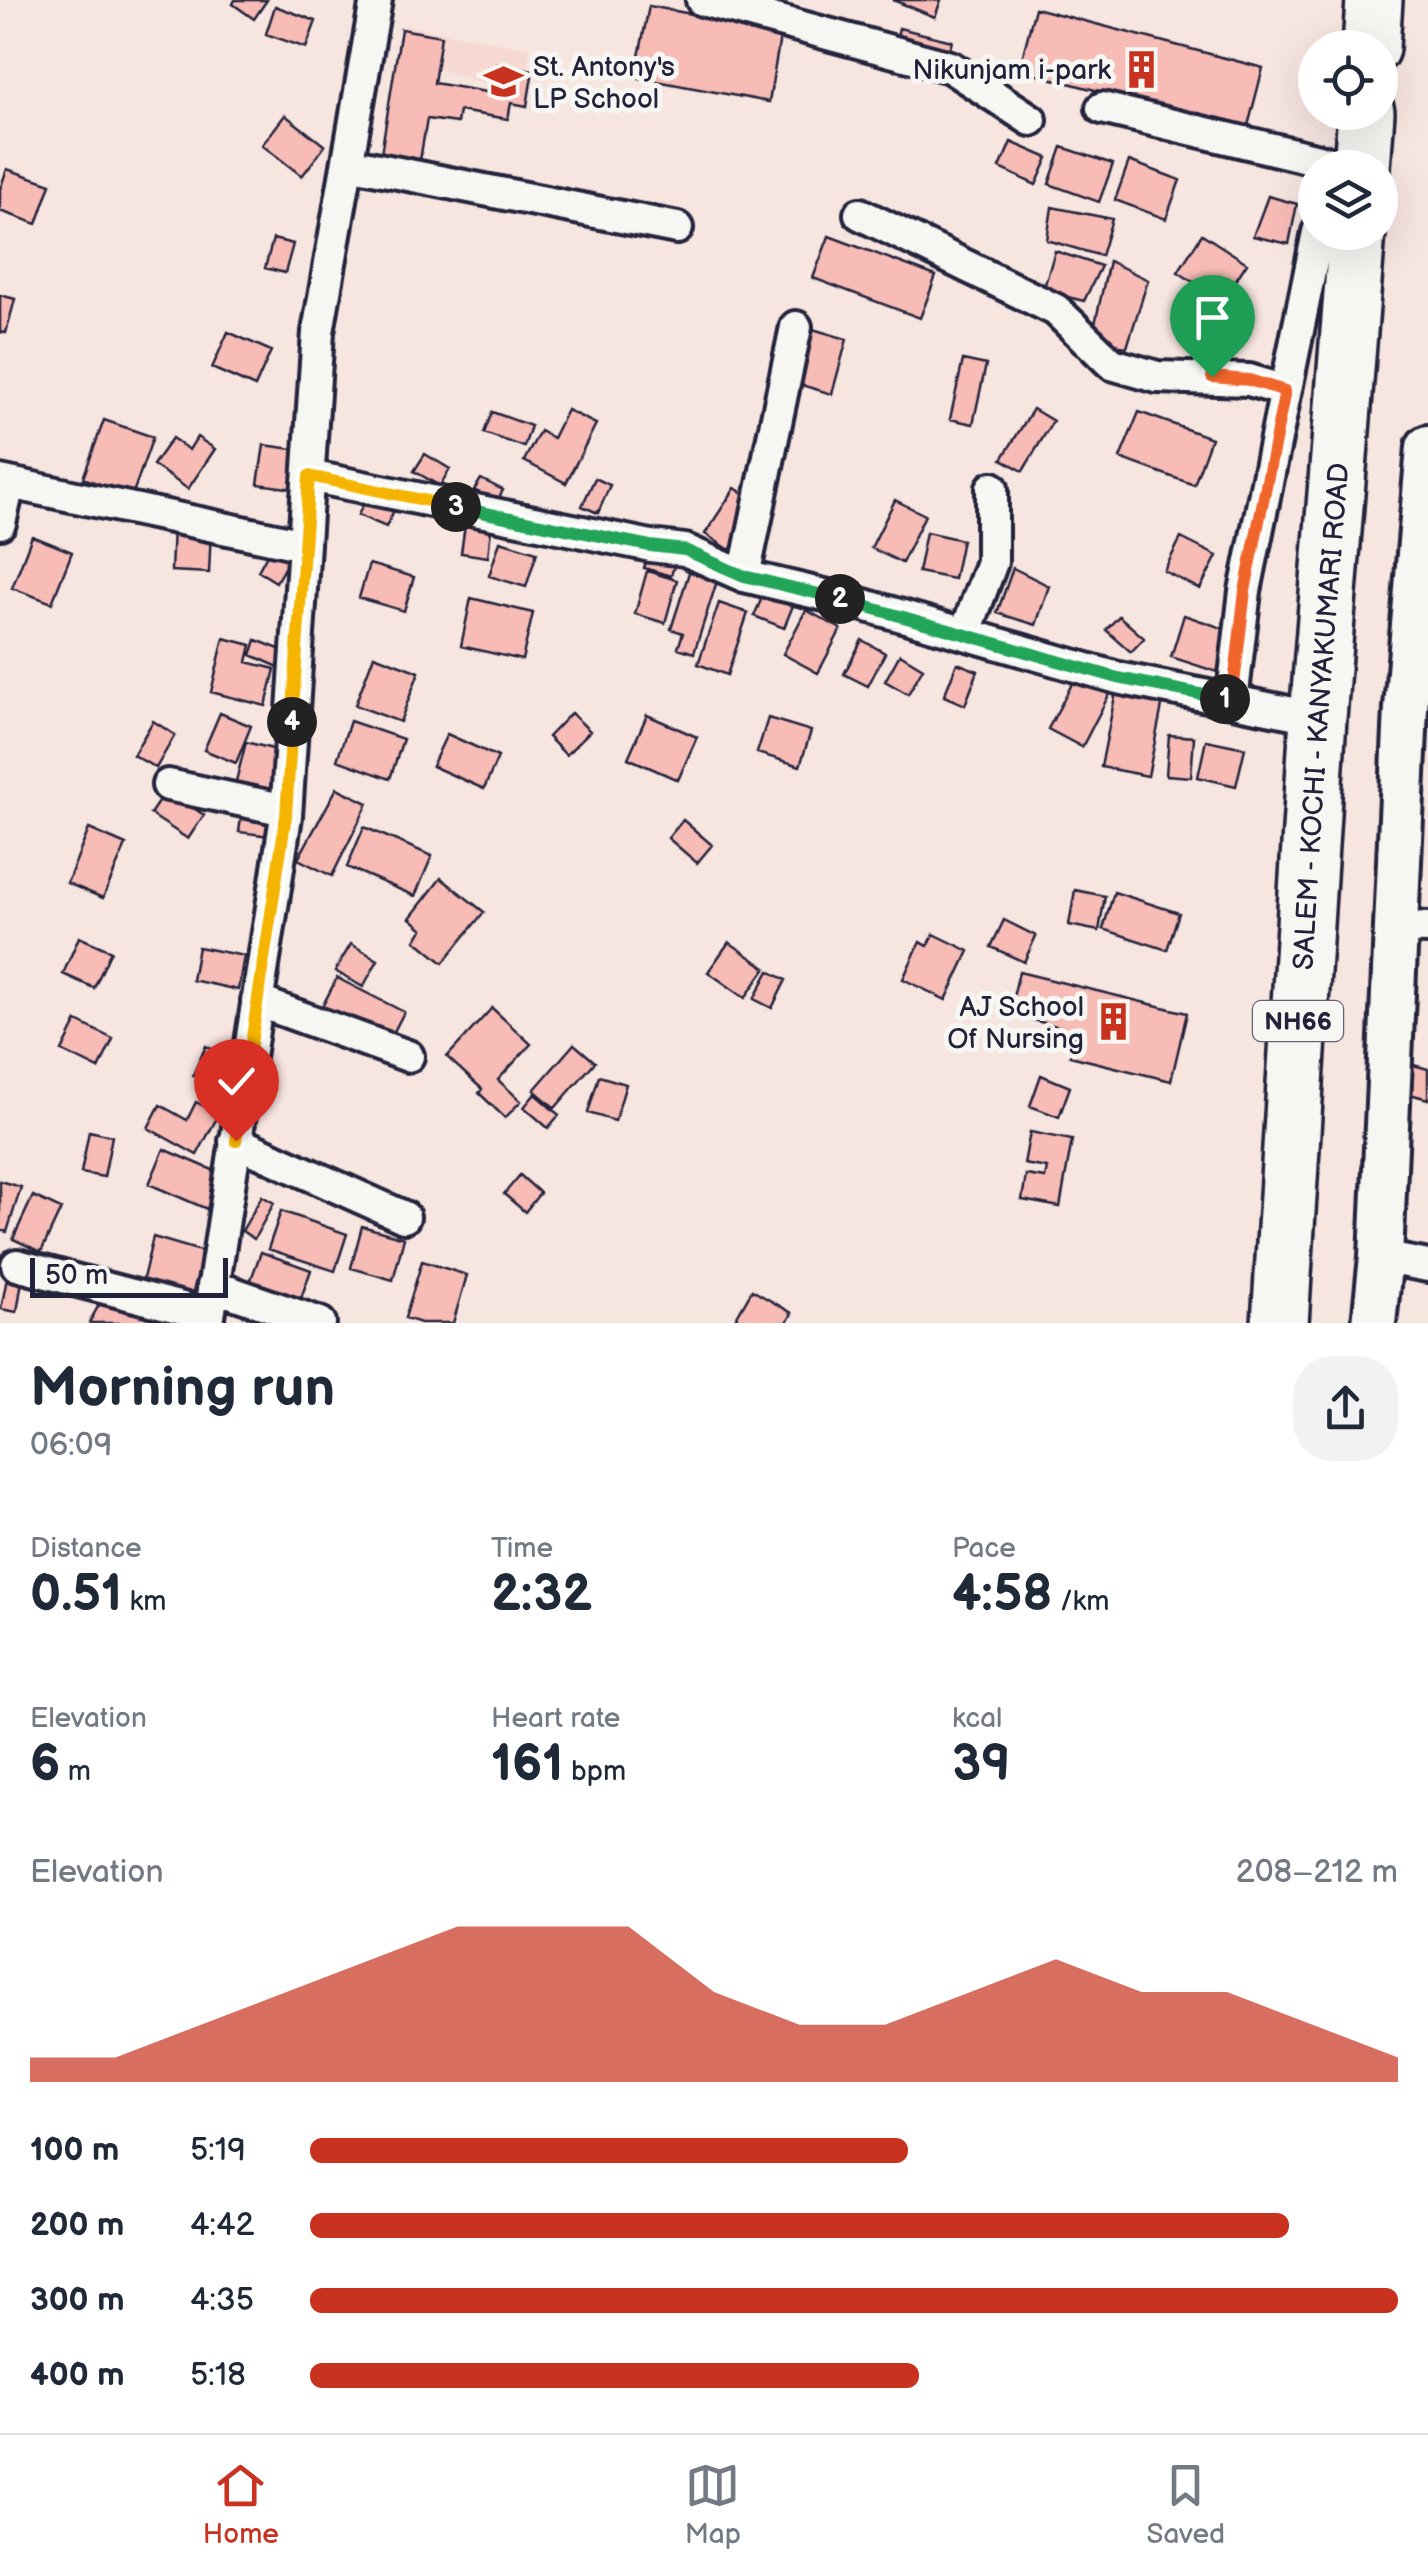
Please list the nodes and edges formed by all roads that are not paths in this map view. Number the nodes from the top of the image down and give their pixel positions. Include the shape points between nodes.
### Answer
1 (376, 0) edge
2 (702, 0) edge
3 (1374, 0) edge
4 (1372, 30) edge
5 (1102, 108) dead end
6 (1031, 120) dead end
7 (1298, 155) edge
8 (348, 163) junction
9 (860, 214) dead end
10 (677, 228) dead end
11 (1314, 250) edge
12 (1356, 250) edge
13 (796, 327) dead end
14 (1285, 391) junction
15 (1428, 447) edge
16 (309, 476) junction
17 (4, 482) edge
18 (992, 488) dead end
19 (0, 523) edge
20 (304, 544) junction
21 (744, 576) junction
22 (965, 634) junction
23 (1232, 701) junction
24 (1318, 718) junction
25 (168, 785) dead end
26 (1417, 785) edge
27 (286, 810) junction
28 (1413, 928) edge
29 (257, 1001) junction
30 (408, 1056) dead end
31 (236, 1141) junction
32 (404, 1217) dead end
33 (1382, 1258) junction
34 (17, 1265) dead end
35 (1428, 1266) edge
36 (210, 1308) edge
37 (320, 1323) edge
38 (1280, 1323) edge
39 (1374, 1323) edge

1 - 8 street
2 - 6 street via 950,67
3 - 4 highway
5 - 7 street
8 - 10 street
8 - 16 street via 318,332
9 - 14 street via 1056,310 1112,364 1158,378 1249,380
11 - 14 street
12 - 24 highway, SALEM - KOCHI - KANYAKUMARI ROAD / NH66
13 - 21 street
14 - 23 street via 1245,591
15 - 26 street via 1406,708
16 - 20 street
16 - 21 street via 685,550
17 - 19 street
17 - 20 street
18 - 22 street via 992,562
20 - 27 street
21 - 22 street
22 - 23 street via 1118,678
23 - 24 street
24 - 38 highway, SALEM - KOCHI - KANYAKUMARI ROAD / NH66
25 - 27 street
26 - 28 street
27 - 29 street
28 - 33 street
29 - 30 street
29 - 31 street
31 - 32 street
31 - 36 street
33 - 35 street
33 - 39 street
34 - 36 street
36 - 37 street

